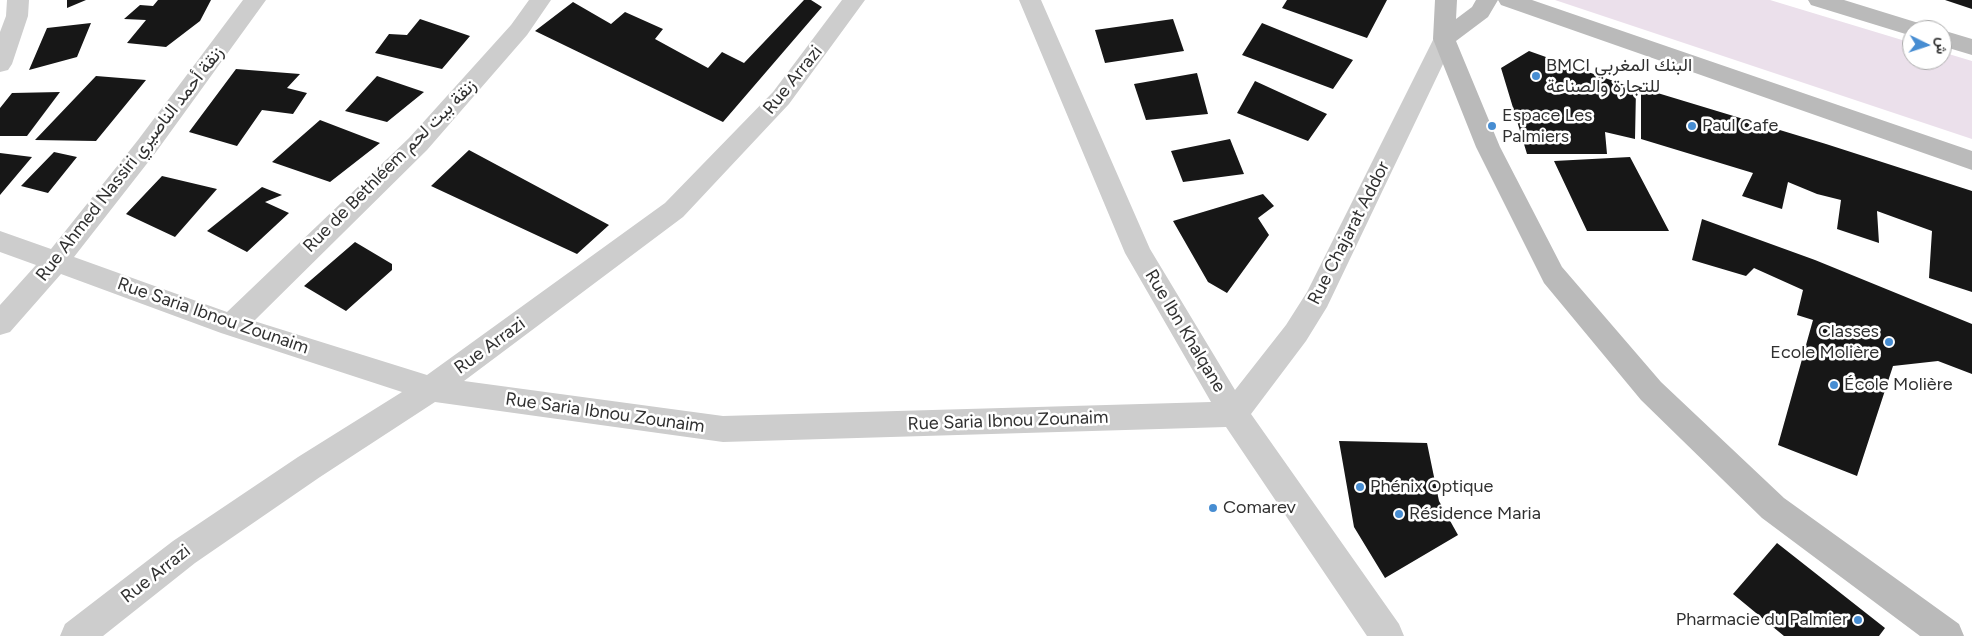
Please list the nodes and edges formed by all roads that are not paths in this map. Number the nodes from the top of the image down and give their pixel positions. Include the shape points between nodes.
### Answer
1 (18, 0) edge
2 (256, 0) edge
3 (540, 0) edge
4 (854, 0) edge
5 (1030, 0) edge
6 (1446, 0) edge
7 (1487, 0) edge
8 (1509, 0) edge
9 (1819, 0) edge
10 (1902, 25) edge
11 (1444, 39) junction
12 (1952, 41) edge
13 (1972, 47) edge
14 (0, 64) edge
15 (1972, 160) edge
16 (0, 241) edge
17 (57, 260) junction
18 (0, 324) edge
19 (231, 324) junction
20 (431, 389) junction
21 (1234, 414) junction
22 (77, 636) edge
23 (1387, 636) edge
24 (1946, 636) edge

1 - 14 street via 18,16
2 - 17 street, Rue Ahmed Nassiri زنقة أحمد الناصيري
3 - 19 street, Rue de Bethléem زنقة بيت لحم via 519,30 418,144
4 - 20 street, Rue Arrazi via 781,98 674,210
5 - 21 street, Rue Ibn Khalqane via 1138,253
6 - 11 street
7 - 11 street via 1480,12
8 - 15 street
9 - 10 street
11 - 21 street, Rue Chajarat Addor via 1318,300
11 - 24 street via 1488,147 1553,275 1651,391 1774,508
12 - 13 street
16 - 17 street, Rue Saria Ibnou Zounaim
17 - 18 street, Rue Ahmed Nassiri زنقة أحمد الناصيري
17 - 19 street, Rue Saria Ibnou Zounaim
19 - 20 street, Rue Saria Ibnou Zounaim
20 - 21 street, Rue Saria Ibnou Zounaim via 723,429
20 - 22 street, Rue Arrazi via 308,467 184,552
21 - 23 street, Rue Ibn Khalqane

